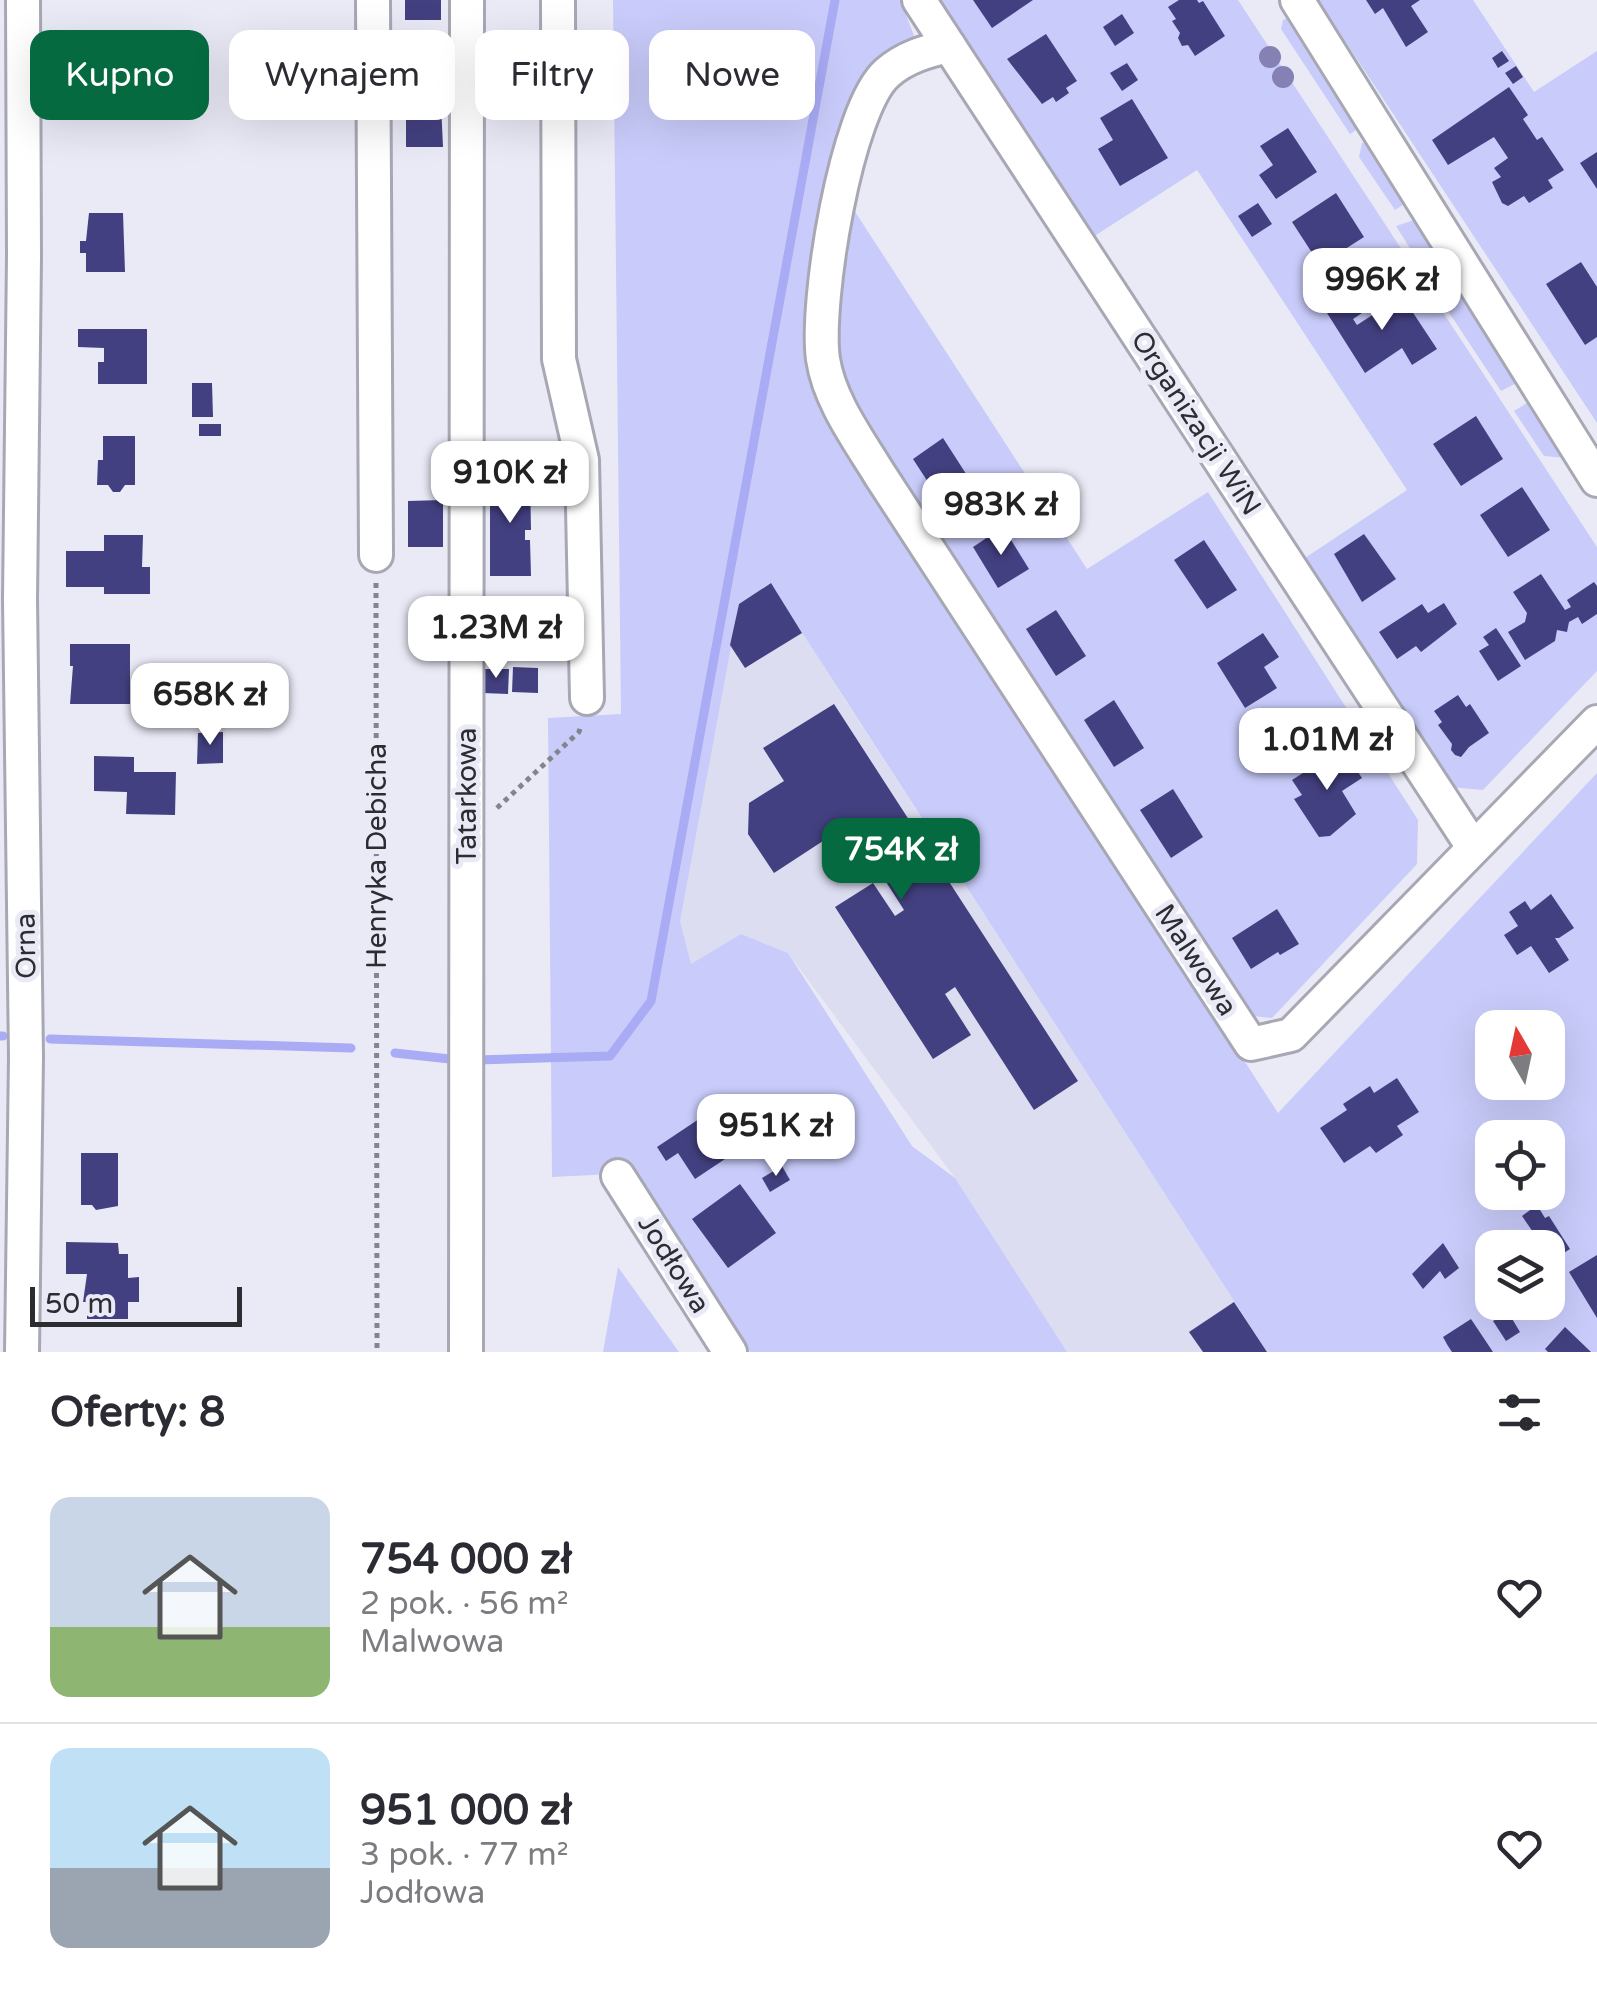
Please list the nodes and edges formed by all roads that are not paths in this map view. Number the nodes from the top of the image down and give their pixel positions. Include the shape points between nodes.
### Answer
1 (23, 0) edge
2 (374, 0) edge
3 (467, 0) edge
4 (558, 0) edge
5 (919, 0) edge
6 (1298, 0) edge
7 (950, 46) junction
8 (1597, 480) edge
9 (376, 555) road end
10 (587, 698) road end
11 (1597, 722) edge
12 (1473, 847) junction
13 (618, 1176) dead end
14 (22, 1352) edge
15 (466, 1352) edge
16 (730, 1352) edge

1 - 14 street, Orna
2 - 9 street
3 - 15 street, Tatarkowa
4 - 10 street via 560,359 582,460
5 - 7 street, Organizacji WiN
6 - 8 street
7 - 12 street, Organizacji WiN
7 - 12 street, Malwowa via 918,53 885,74 864,110 841,186 822,314 823,360 843,414 880,474 1250,1044 1291,1035
11 - 12 street, Malwowa
13 - 16 street, Jodłowa

